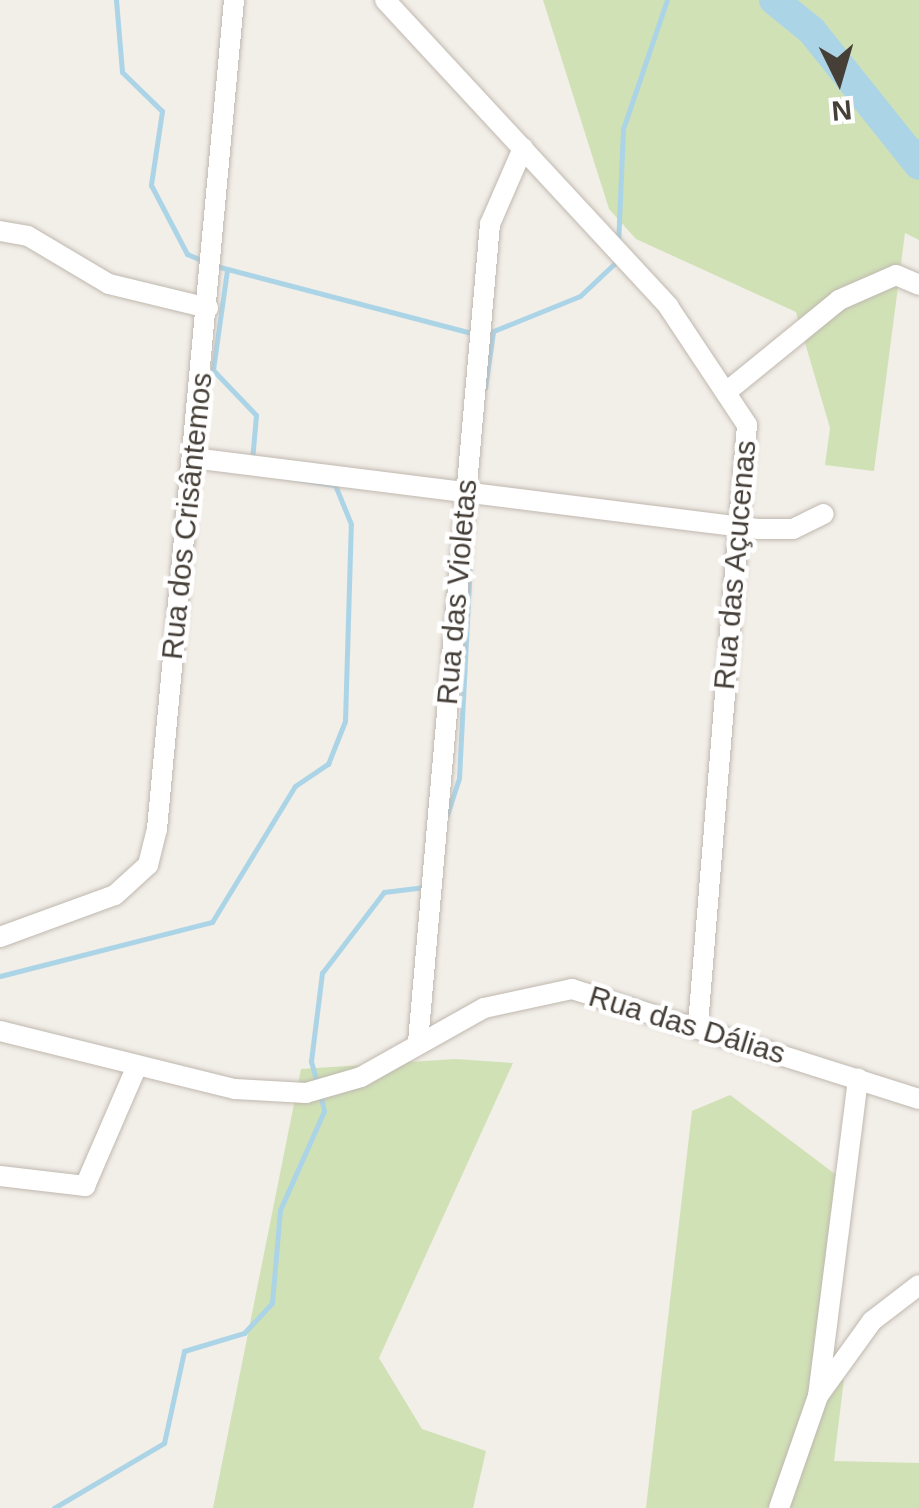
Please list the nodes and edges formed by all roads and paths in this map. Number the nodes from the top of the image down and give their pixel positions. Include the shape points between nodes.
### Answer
1 (234, 0) edge
2 (385, 0) edge
3 (522, 148) junction
4 (0, 232) edge
5 (919, 285) edge
6 (208, 308) junction
7 (730, 389) junction
8 (193, 458) junction
9 (466, 490) junction
10 (824, 514) dead end
11 (739, 521) junction
12 (0, 937) edge
13 (698, 1025) junction
14 (0, 1031) edge
15 (418, 1042) junction
16 (137, 1066) junction
17 (858, 1079) junction
18 (919, 1099) edge
19 (0, 1176) edge
20 (919, 1285) edge
21 (818, 1396) junction
22 (779, 1508) edge

1 - 6 street, Rua dos Crisântemos
2 - 3 street, Rua das Açucenas
3 - 7 street, Rua das Açucenas
3 - 9 street, Rua das Violetas via 490,224
4 - 6 street via 28,236 109,284
5 - 7 street via 896,275 839,300
6 - 8 street, Rua dos Crisântemos
7 - 11 street, Rua das Açucenas via 746,425
8 - 9 street
8 - 12 street, Rua dos Crisântemos via 148,865 115,895
9 - 11 street
9 - 15 street, Rua das Violetas
10 - 11 street via 793,529
11 - 13 street, Rua das Açucenas
13 - 15 street, Rua das Dálias via 600,994 547,990
13 - 17 street, Rua das Dálias
14 - 16 street, Rua das Dálias
15 - 16 street, Rua das Dálias via 361,1077 306,1092 235,1089
16 - 19 street via 85,1186
17 - 18 street, Rua das Dálias
17 - 21 street
20 - 21 street via 872,1320
21 - 22 street

